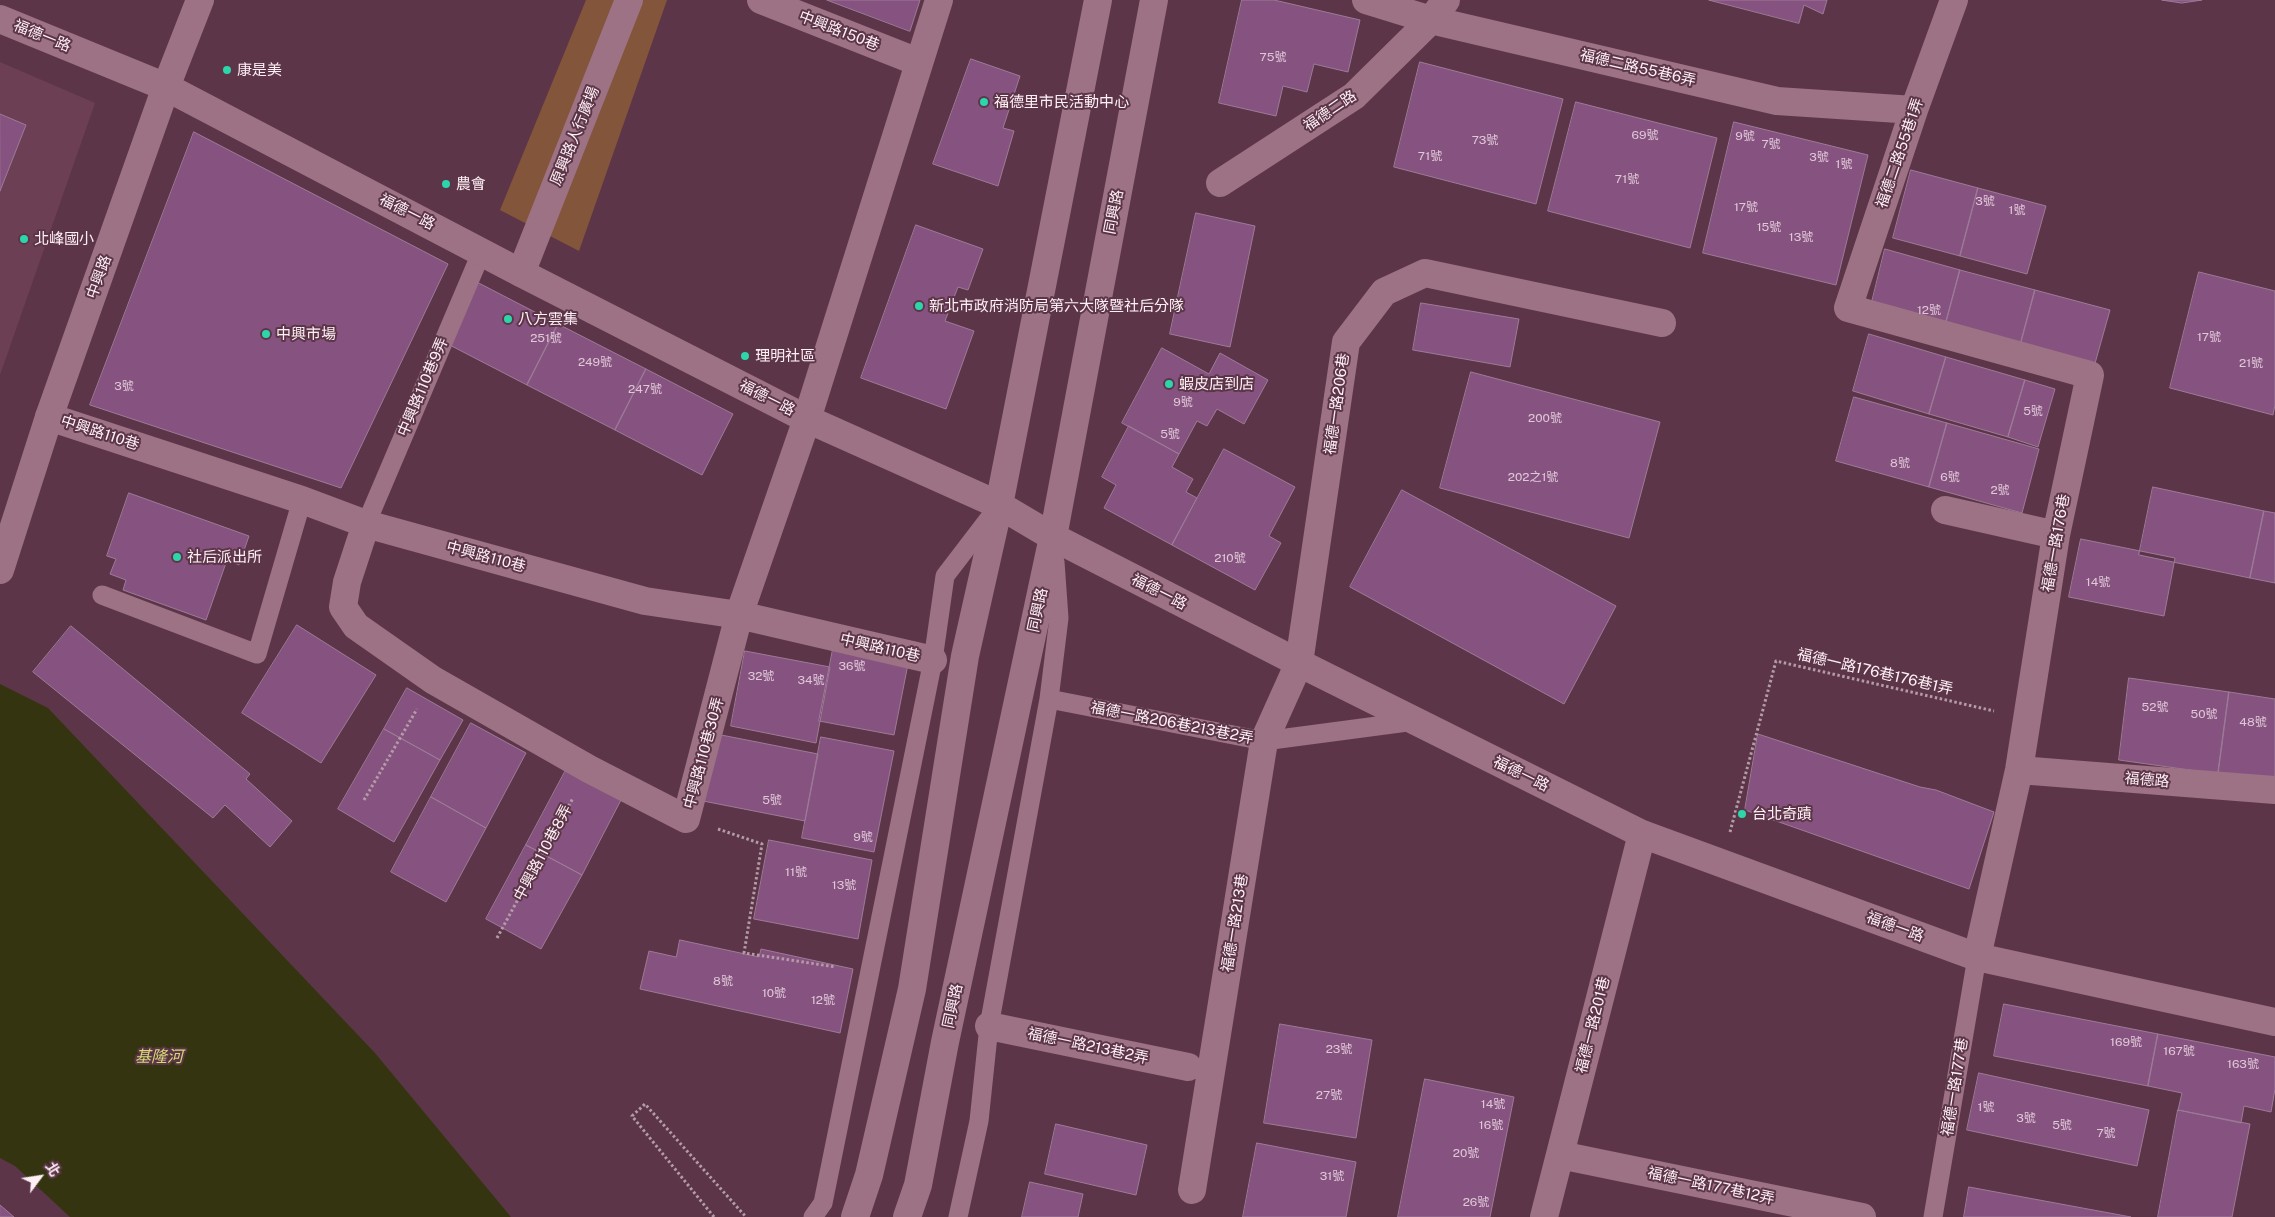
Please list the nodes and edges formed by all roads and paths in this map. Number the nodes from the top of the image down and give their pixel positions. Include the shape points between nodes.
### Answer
1 (200, 0) edge
2 (629, 0) edge
3 (761, 0) edge
4 (939, 0) edge
5 (1098, 0) edge
6 (1154, 0) edge
7 (1366, 0) edge
8 (1954, 0) edge
9 (1438, 10) edge
10 (0, 18) edge
11 (918, 62) junction
12 (166, 87) junction
13 (1914, 110) junction
14 (1220, 183) dead end
15 (482, 251) junction
16 (521, 273) junction
17 (1848, 308) joint
18 (1662, 323) dead end
19 (49, 417) junction
20 (807, 419) junction
21 (302, 500) junction
22 (999, 505) junction
23 (1945, 510) dead end
24 (366, 524) junction
25 (2056, 534) junction
26 (1053, 537) junction
27 (3, 563) edge
28 (102, 595) dead end
29 (739, 615) junction
30 (932, 660) junction
31 (1299, 663) junction
32 (433, 680) junction
33 (1049, 699) junction
34 (2027, 719) junction
35 (1415, 721) junction
36 (1264, 741) junction
37 (589, 769) junction
38 (2019, 770) junction
39 (2275, 790) edge
40 (364, 800) dead end
41 (686, 819) junction
42 (1642, 834) junction
43 (1722, 863) junction
44 (497, 938) dead end
45 (1977, 957) junction
46 (836, 967) dead end
47 (2275, 1022) edge
48 (989, 1026) junction
49 (1188, 1067) dead end
50 (1560, 1154) junction
51 (1192, 1190) dead end
52 (714, 1217) edge
53 (746, 1217) edge
54 (813, 1217) edge
55 (855, 1217) edge
56 (907, 1217) edge
57 (958, 1217) edge
58 (1544, 1217) edge
59 (1862, 1217) edge
60 (1933, 1217) edge

1 - 12 street, 中興路
2 - 16 street, 原興路人行廣場
3 - 11 street, 中興路150巷
4 - 11 street, 福德一路
5 - 22 street
6 - 26 street, 同興路
7 - 9 street, 福德二路55巷6弄
8 - 13 street, 福德二路55巷1弄
9 - 13 street, 福德二路55巷6弄 via 1777,101
9 - 14 street, 福德二路 via 1354,96
10 - 12 street, 福德一路
11 - 20 street, 福德一路
12 - 15 street, 福德一路
12 - 19 street, 中興路
13 - 17 street, 福德二路55巷1弄
15 - 16 street, 福德一路
15 - 24 lane, 中興路110巷9弄
16 - 20 street, 福德一路
17 - 25 street, 福德一路176巷 via 2090,376
18 - 31 street, 福德一路206巷 via 1425,273 1384,292 1346,342
19 - 21 street, 中興路110巷
19 - 27 street, 中興路
20 - 22 street, 福德一路
20 - 29 street, 福德一路
21 - 24 street, 中興路110巷
21 - 28 lane via 257,654
22 - 26 street, 福德一路
22 - 30 lane via 945,576
22 - 55 street via 965,656 912,989 869,1175
23 - 25 street
24 - 29 street, 中興路110巷 via 645,601
24 - 32 street via 347,582 343,607 356,626
25 - 34 street, 福德一路176巷
26 - 31 street, 福德一路
26 - 33 lane via 1059,618
26 - 56 street, 同興路 via 947,1032 918,1186
29 - 30 street, 中興路110巷
29 - 41 street, 中興路110巷30弄
30 - 54 lane via 823,1203
31 - 35 street, 福德一路
31 - 36 street, 福德一路213巷
32 - 37 street
32 - 40 path
33 - 36 lane, 福德一路206巷213巷2弄
33 - 48 lane
34 - 38 street, 福德一路176巷
34 - 43 path, 福德一路176巷176巷1弄 via 1776,661
35 - 36 lane, 福德一路206巷213巷2弄
35 - 42 street, 福德一路
36 - 51 street, 福德一路213巷
37 - 41 street
37 - 44 path, 中興路110巷8弄
38 - 39 street, 福德路
38 - 45 street, 福德一路176巷
41 - 46 path, 中興路110巷30弄 via 762,844 744,953
42 - 43 street, 福德一路
42 - 50 street, 福德一路201巷
43 - 45 street, 福德一路
45 - 47 street, 福德一路
45 - 60 lane, 福德一路177巷
48 - 49 street, 福德一路213巷2弄
48 - 57 lane via 980,1121
50 - 58 street, 福德一路201巷
50 - 59 street, 福德一路177巷12弄
52 - 53 path via 632,1116 646,1104

